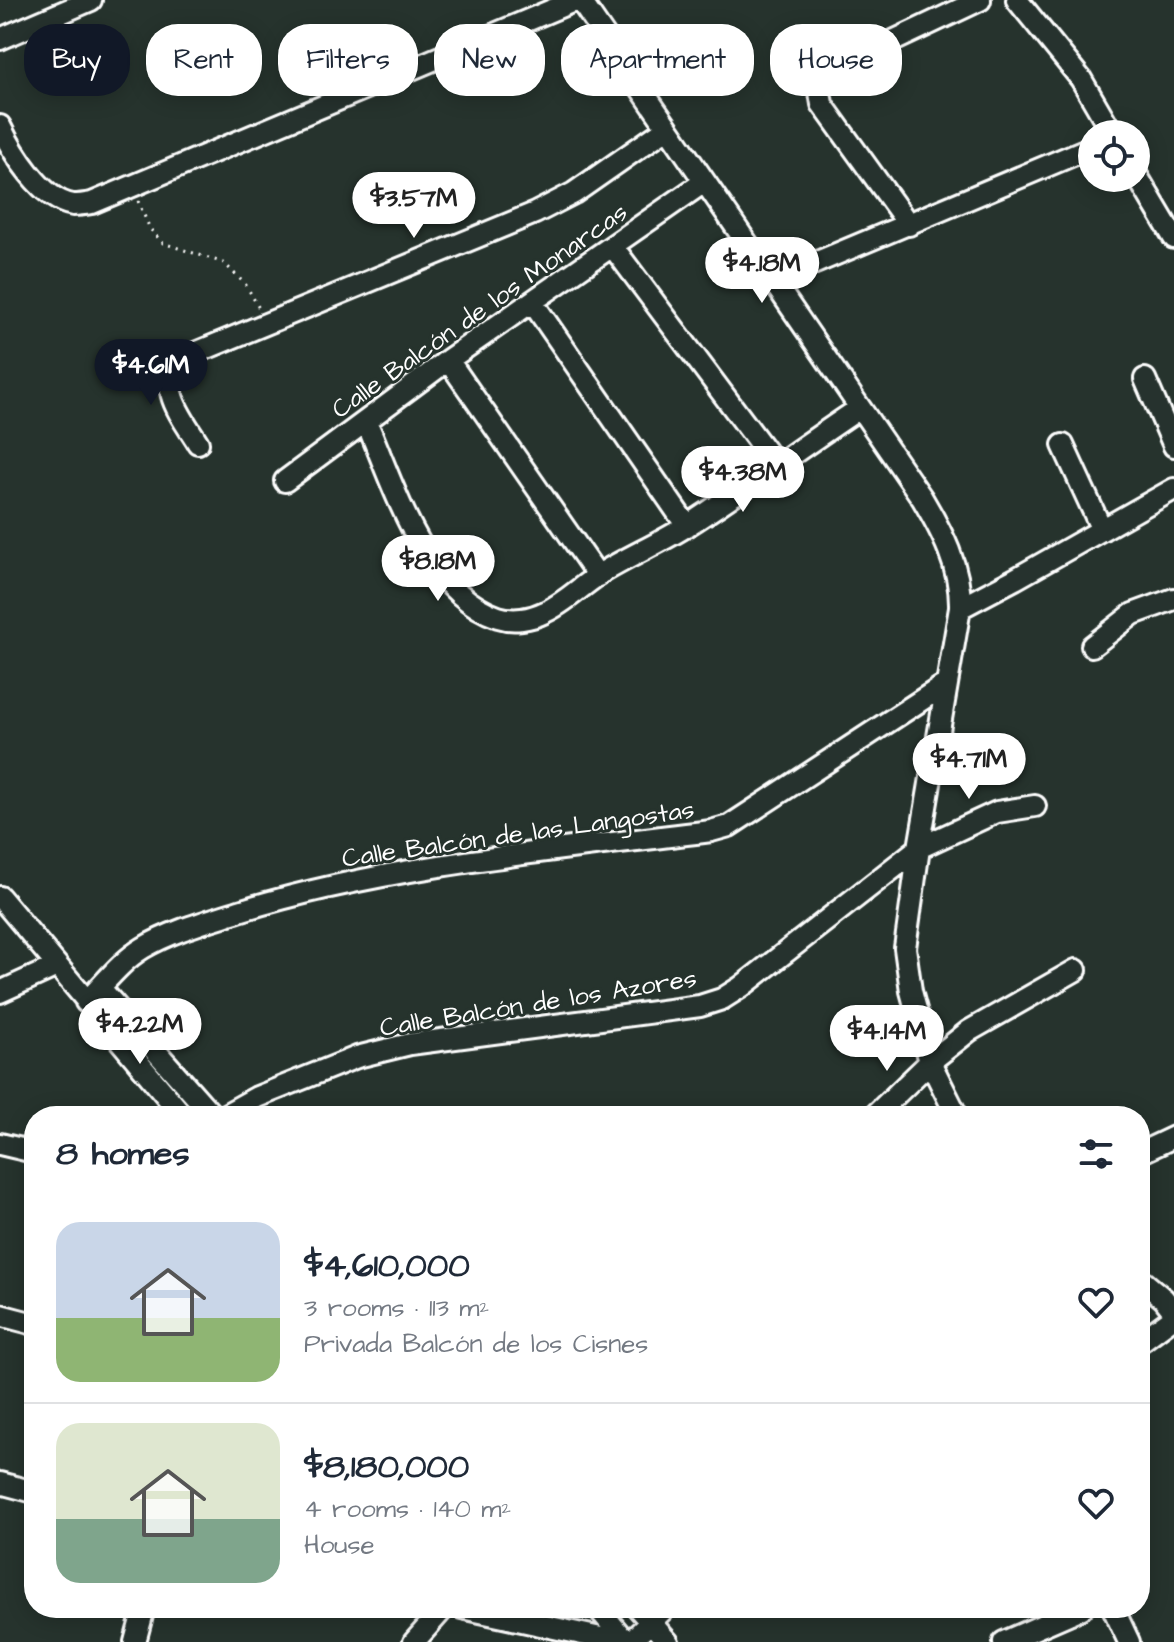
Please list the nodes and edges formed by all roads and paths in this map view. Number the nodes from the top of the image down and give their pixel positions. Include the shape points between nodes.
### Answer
1 (91, 0) edge
2 (578, 0) edge
3 (980, 0) edge
4 (1017, 0) edge
5 (0, 39) edge
6 (1105, 120) edge
7 (0, 126) edge
8 (667, 128) junction
9 (1078, 153) edge
10 (704, 182) junction
11 (132, 187) junction
12 (1147, 192) edge
13 (909, 225) junction
14 (1174, 238) edge
15 (613, 247) junction
16 (772, 281) junction
17 (533, 303) junction
18 (268, 324) junction
19 (448, 360) junction
20 (1145, 379) dead end
21 (860, 408) junction
22 (366, 421) junction
23 (198, 443) dead end
24 (1063, 445) dead end
25 (1174, 446) edge
26 (776, 465) junction
27 (285, 481) dead end
28 (1174, 489) edge
29 (687, 526) junction
30 (1102, 530) junction
31 (598, 576) junction
32 (1174, 599) edge
33 (960, 608) junction
34 (1092, 646) dead end
35 (946, 684) junction
36 (1035, 806) dead end
37 (919, 848) junction
38 (0, 897) edge
39 (57, 966) junction
40 (1076, 970) dead end
41 (0, 992) edge
42 (93, 995) junction
43 (930, 1062) junction
44 (176, 1106) edge
45 (203, 1106) edge
46 (241, 1106) edge
47 (884, 1106) edge
48 (952, 1106) edge
49 (1174, 1137) edge
50 (0, 1144) edge
51 (1150, 1148) edge
52 (24, 1150) edge
53 (1150, 1287) edge
54 (0, 1315) edge
55 (1174, 1315) edge
56 (24, 1321) edge
57 (1150, 1334) edge
58 (0, 1483) edge
59 (24, 1489) edge
60 (141, 1618) edge
61 (435, 1618) edge
62 (508, 1618) edge
63 (607, 1618) edge
64 (647, 1618) edge
65 (654, 1618) edge
66 (1059, 1618) edge
67 (1118, 1618) edge
68 (135, 1642) edge
69 (414, 1642) edge
70 (619, 1642) edge
71 (628, 1642) edge
72 (668, 1642) edge
73 (1004, 1642) edge
74 (1129, 1642) edge

1 - 5 street
2 - 8 street
2 - 11 street
3 - 13 street via 838,67 819,86 822,104
4 - 6 street via 1081,79
7 - 11 street via 40,184 65,202 84,204
8 - 10 street
8 - 18 street via 574,193 535,213
9 - 13 street
10 - 15 street, Calle Balcón de los Monarcas
10 - 16 street
11 - 18 path via 150,229 163,243 224,263 246,285
12 - 14 street
13 - 16 street
15 - 17 street, Calle Balcón de los Monarcas
15 - 26 street
16 - 21 street
17 - 19 street, Calle Balcón de los Monarcas
17 - 29 street
18 - 23 street via 176,364 169,390
19 - 22 street, Calle Balcón de los Monarcas
19 - 31 street
20 - 25 street
21 - 26 street
21 - 33 street via 933,516 956,569
22 - 27 street, Calle Balcón de los Monarcas
22 - 31 street via 418,540 449,583 468,599 499,617 530,618
24 - 30 street
26 - 29 street
28 - 30 street
29 - 31 street
30 - 33 street
32 - 34 street via 1133,614
33 - 35 street
35 - 37 street
35 - 42 street, Calle Balcón de las Langostas via 729,826 458,863 295,894 145,947
36 - 37 street, Calle Balcón de los Azores via 997,812
37 - 43 street via 905,948
37 - 46 street, Calle Balcón de los Azores via 722,999 410,1044 357,1057
38 - 39 street
39 - 41 street
39 - 42 street
40 - 43 street via 969,1031
42 - 44 street
42 - 45 street
43 - 47 street
43 - 48 street
49 - 51 street
50 - 52 street
53 - 55 street
54 - 56 street
55 - 57 street
58 - 59 street
60 - 68 street
61 - 69 street
62 - 70 street
63 - 71 street
64 - 71 street
65 - 72 street
66 - 73 street
67 - 74 street

